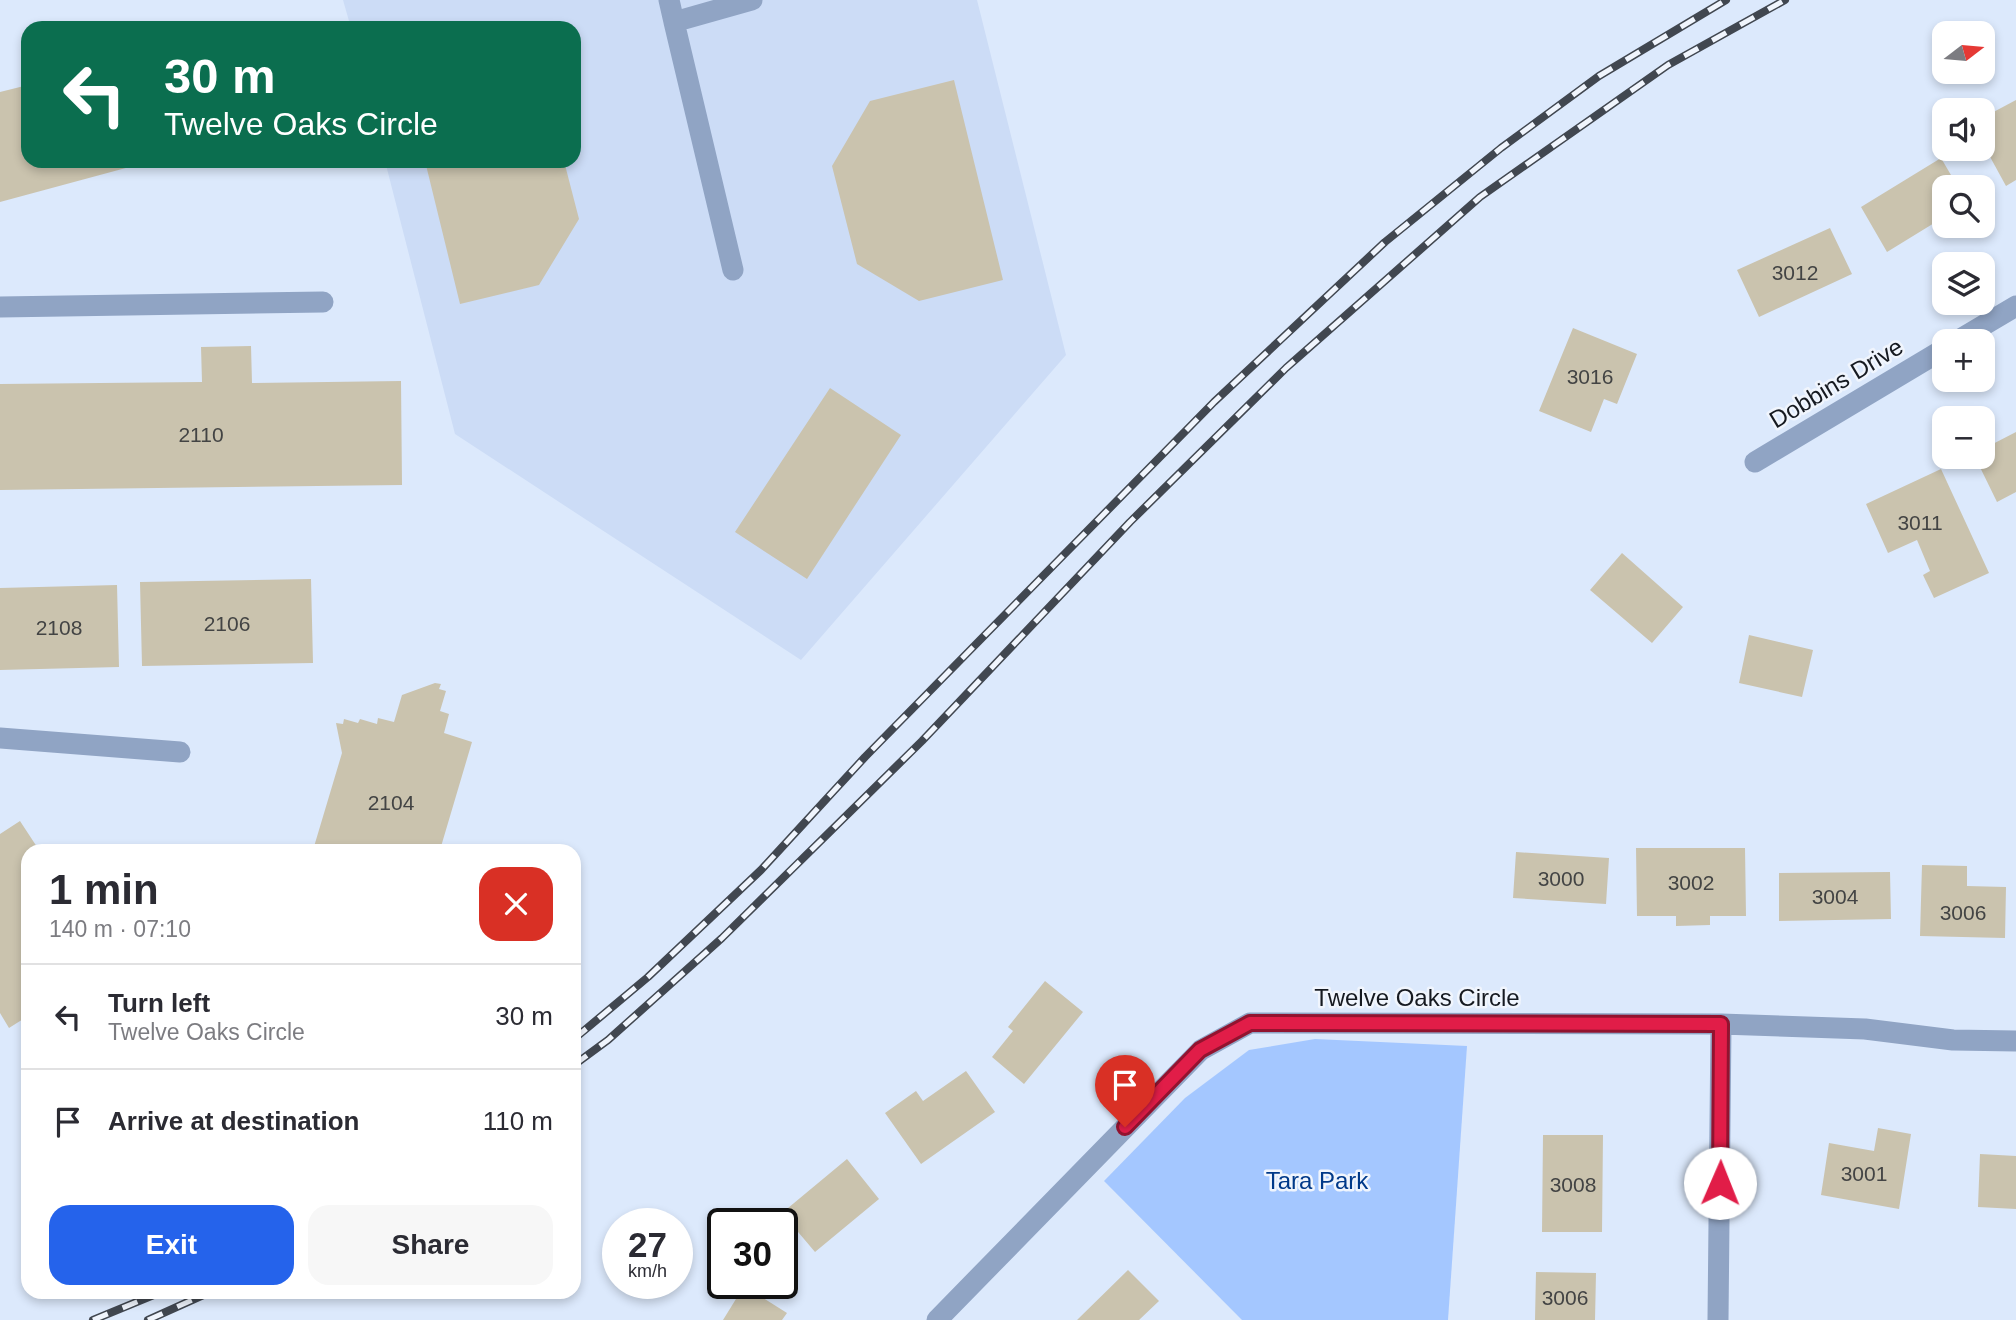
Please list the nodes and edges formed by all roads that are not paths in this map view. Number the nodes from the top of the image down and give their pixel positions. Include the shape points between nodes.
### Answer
1 (669, 0) edge
2 (752, 0) edge
3 (674, 22) junction
4 (733, 270) dead end
5 (323, 302) dead end
6 (2016, 306) edge
7 (0, 307) edge
8 (1977, 329) edge
9 (1932, 356) edge
10 (1755, 462) dead end
11 (0, 738) edge
12 (180, 752) dead end
13 (1721, 1024) junction
14 (2016, 1041) edge
15 (937, 1320) edge
16 (1718, 1320) edge

1 - 3 street
2 - 3 street
3 - 4 street
5 - 7 street
6 - 8 street
9 - 10 street, Dobbins Drive
11 - 12 street
13 - 14 street, Twelve Oaks Circle
13 - 15 street, Twelve Oaks Circle via 1250,1023 1200,1050
13 - 16 street

